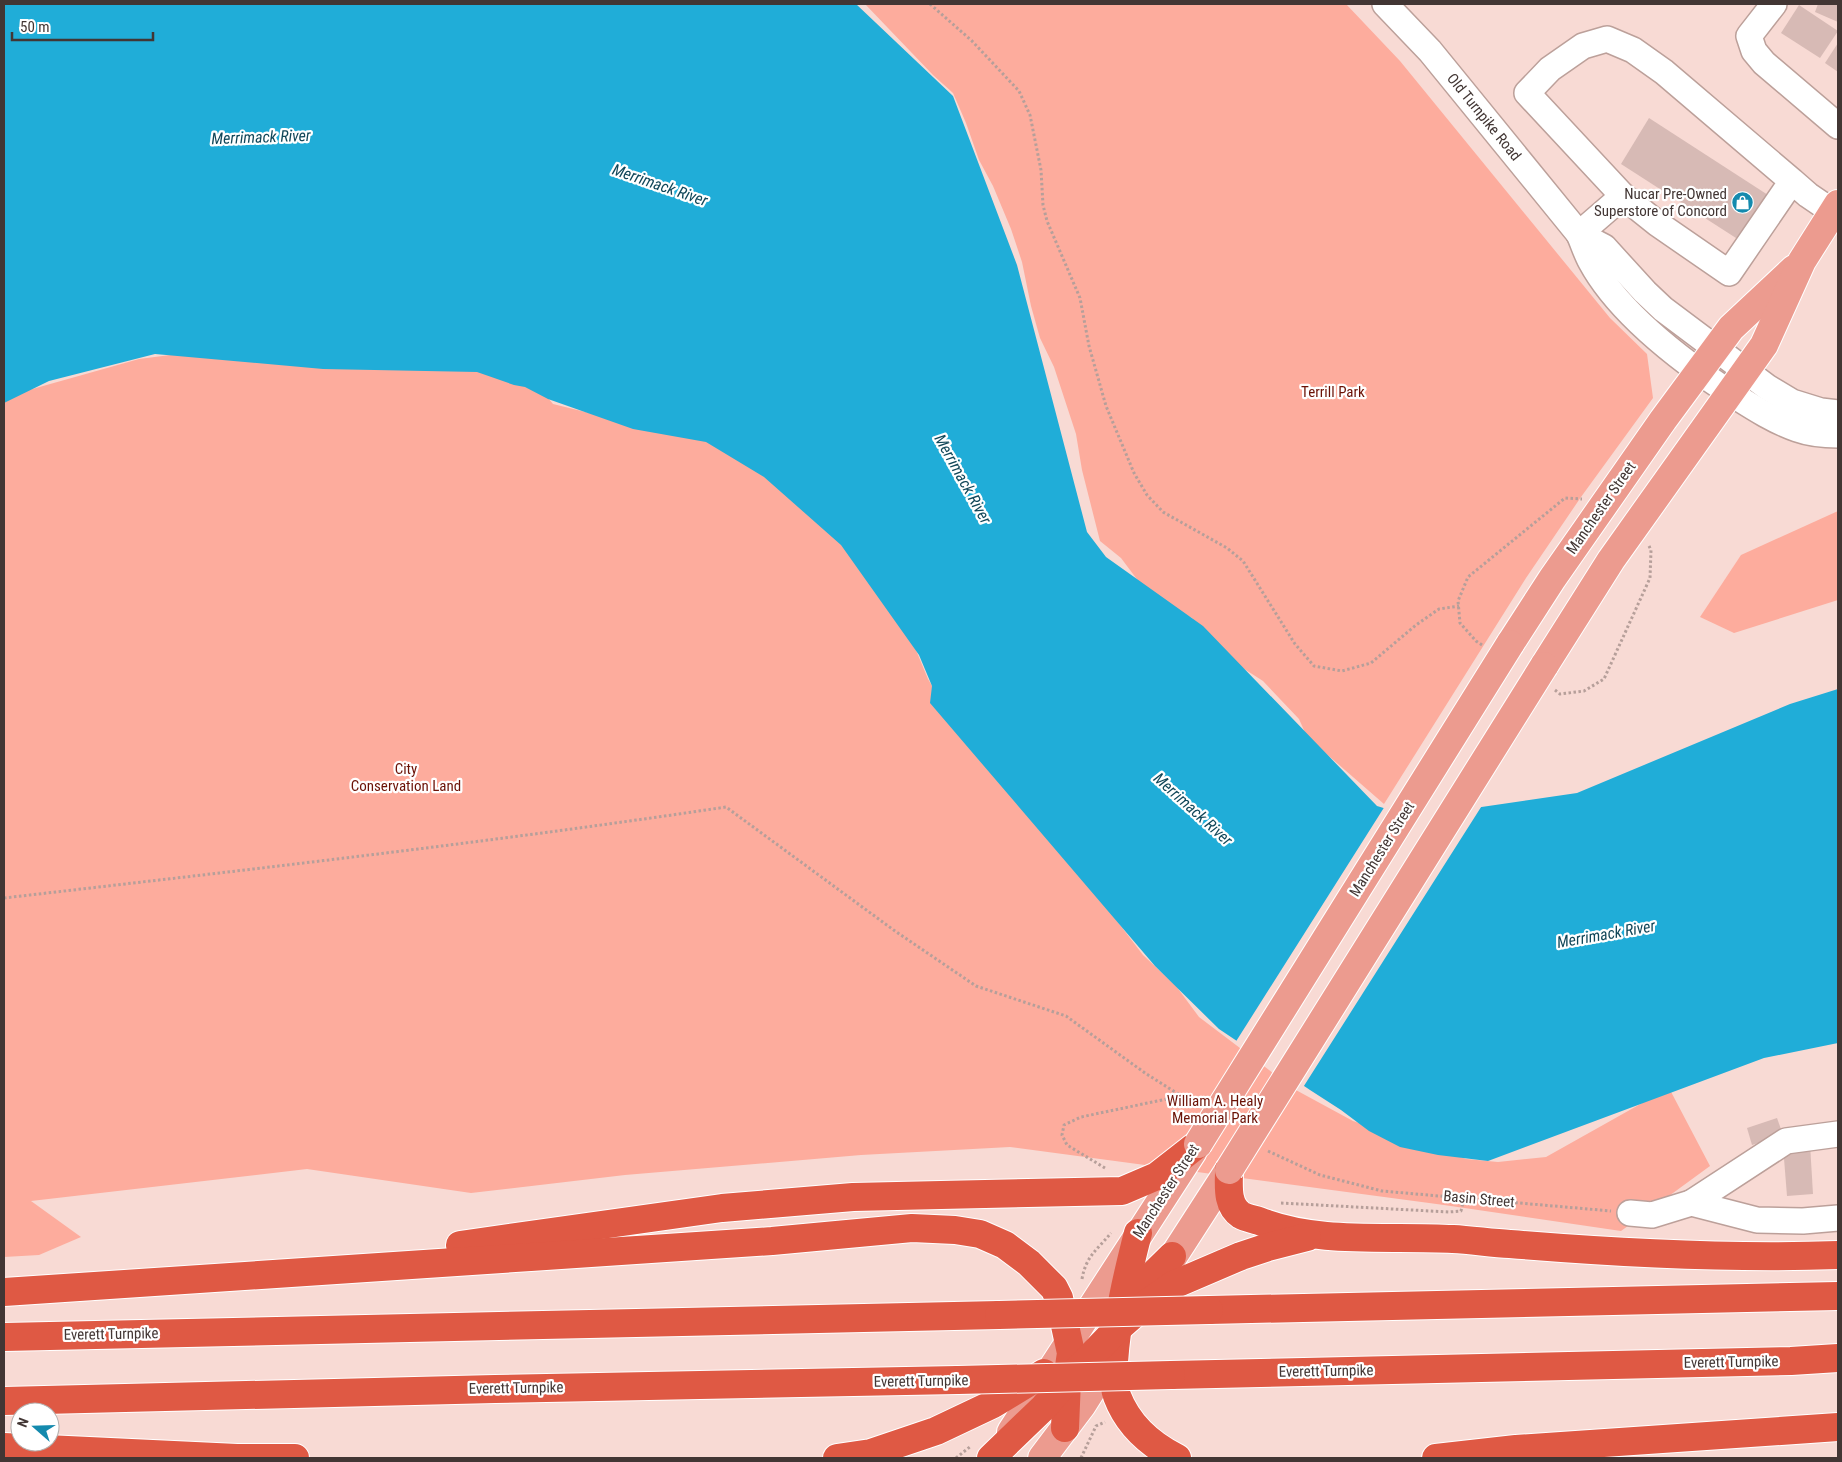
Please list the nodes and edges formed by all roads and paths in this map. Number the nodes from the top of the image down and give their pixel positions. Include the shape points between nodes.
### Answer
1 (930, 4) edge
2 (1386, 4) edge
3 (1774, 4) edge
4 (1836, 120) edge
5 (1792, 181) junction
6 (1623, 196) junction
7 (1836, 208) edge
8 (1579, 234) junction
9 (1802, 261) junction
10 (1716, 348) junction
11 (1746, 370) junction
12 (1699, 372) junction
13 (1730, 392) junction
14 (1838, 413) edge
15 (1838, 435) edge
16 (1459, 606) dead end
17 (4, 898) edge
18 (1181, 1096) junction
19 (1198, 1107) dead end
20 (1838, 1134) edge
21 (1198, 1144) junction
22 (1265, 1150) dead end
23 (1106, 1170) dead end
24 (1229, 1170) junction
25 (1464, 1198) junction
26 (1280, 1203) dead end
27 (1691, 1203) junction
28 (1630, 1213) joint
29 (1838, 1218) edge
30 (1126, 1231) junction
31 (1316, 1235) junction
32 (1838, 1255) edge
33 (238, 1277) junction
34 (1080, 1286) dead end
35 (4, 1292) edge
36 (1838, 1296) edge
37 (1124, 1324) junction
38 (4, 1337) edge
39 (1838, 1358) edge
40 (1064, 1361) junction
41 (4, 1401) edge
42 (1113, 1418) dead end
43 (1838, 1427) edge
44 (1065, 1428) junction
45 (1838, 1436) edge
46 (4, 1447) edge
47 (295, 1458) edge
48 (837, 1458) edge
49 (990, 1458) edge
50 (1042, 1458) edge
51 (1081, 1458) edge
52 (1177, 1458) edge
53 (1436, 1458) edge
54 (1664, 1458) edge

1 - 16 path via 972,41 1019,91 1030,115 1047,221 1080,298 1106,406 1134,473 1147,495 1163,512 1227,548 1243,561 1295,644 1314,666 1342,670 1371,662 1439,609
2 - 8 street, Old Turnpike Road via 1430,50
3 - 4 street via 1749,36 1754,51 1764,63
5 - 6 street via 1729,273
5 - 6 street via 1664,72 1633,50 1607,39 1583,46 1550,69 1527,93
5 - 7 street via 1808,195
6 - 8 street
7 - 9 main road, Manchester Street
8 - 10 street, Old Turnpike Road via 1604,247 1663,309
8 - 12 street, Old Turnpike Road via 1591,262 1611,290 1665,346
9 - 10 main road, Manchester Street via 1736,322
9 - 11 main road, Manchester Street via 1764,345
10 - 11 street, Old Turnpike Road
10 - 12 main road, Manchester Street
11 - 13 main road, Manchester Street
11 - 14 street, Old Turnpike Road via 1792,402
12 - 13 street, Old Turnpike Road
12 - 21 main road, Manchester Street, bridge via 1510,644
13 - 15 street, Old Turnpike Road via 1759,411 1799,430
13 - 24 main road, Manchester Street, bridge via 1611,560
17 - 18 path via 375,855 726,807 976,986 1066,1016
18 - 19 path
18 - 23 path via 1081,1118 1064,1125 1062,1135 1067,1145
20 - 27 street via 1786,1141
21 - 30 main road, Manchester Street
21 - 33 highway via 1157,1176 1122,1191 853,1197 722,1208
22 - 25 path, Basin Street via 1320,1174 1382,1191
24 - 31 highway via 1229,1195 1241,1214 1273,1227
24 - 37 main road, Manchester Street
25 - 26 path via 1461,1211 1449,1212
25 - 28 path, Basin Street
27 - 28 street via 1652,1215
27 - 29 street via 1757,1220
30 - 34 path via 1094,1250 1084,1266
30 - 37 highway
30 - 40 main road, Manchester Street
31 - 32 highway via 1454,1239 1664,1254
31 - 37 highway via 1268,1247 1173,1285
33 - 35 highway
33 - 40 highway via 912,1228 956,1230 980,1234 1006,1245 1054,1288 1059,1298
36 - 38 highway, Everett Turnpike, bridge
37 - 40 highway
37 - 44 main road, Manchester Street via 1082,1405
37 - 52 highway via 1114,1374 1116,1395 1137,1429 1158,1448
39 - 41 highway, Everett Turnpike, bridge
40 - 44 highway
40 - 48 highway via 993,1404 936,1431 871,1453
40 - 49 main road, Manchester Street
42 - 51 path via 1096,1426
43 - 53 highway via 1516,1449
44 - 50 main road, Manchester Street
45 - 54 highway
46 - 47 highway

